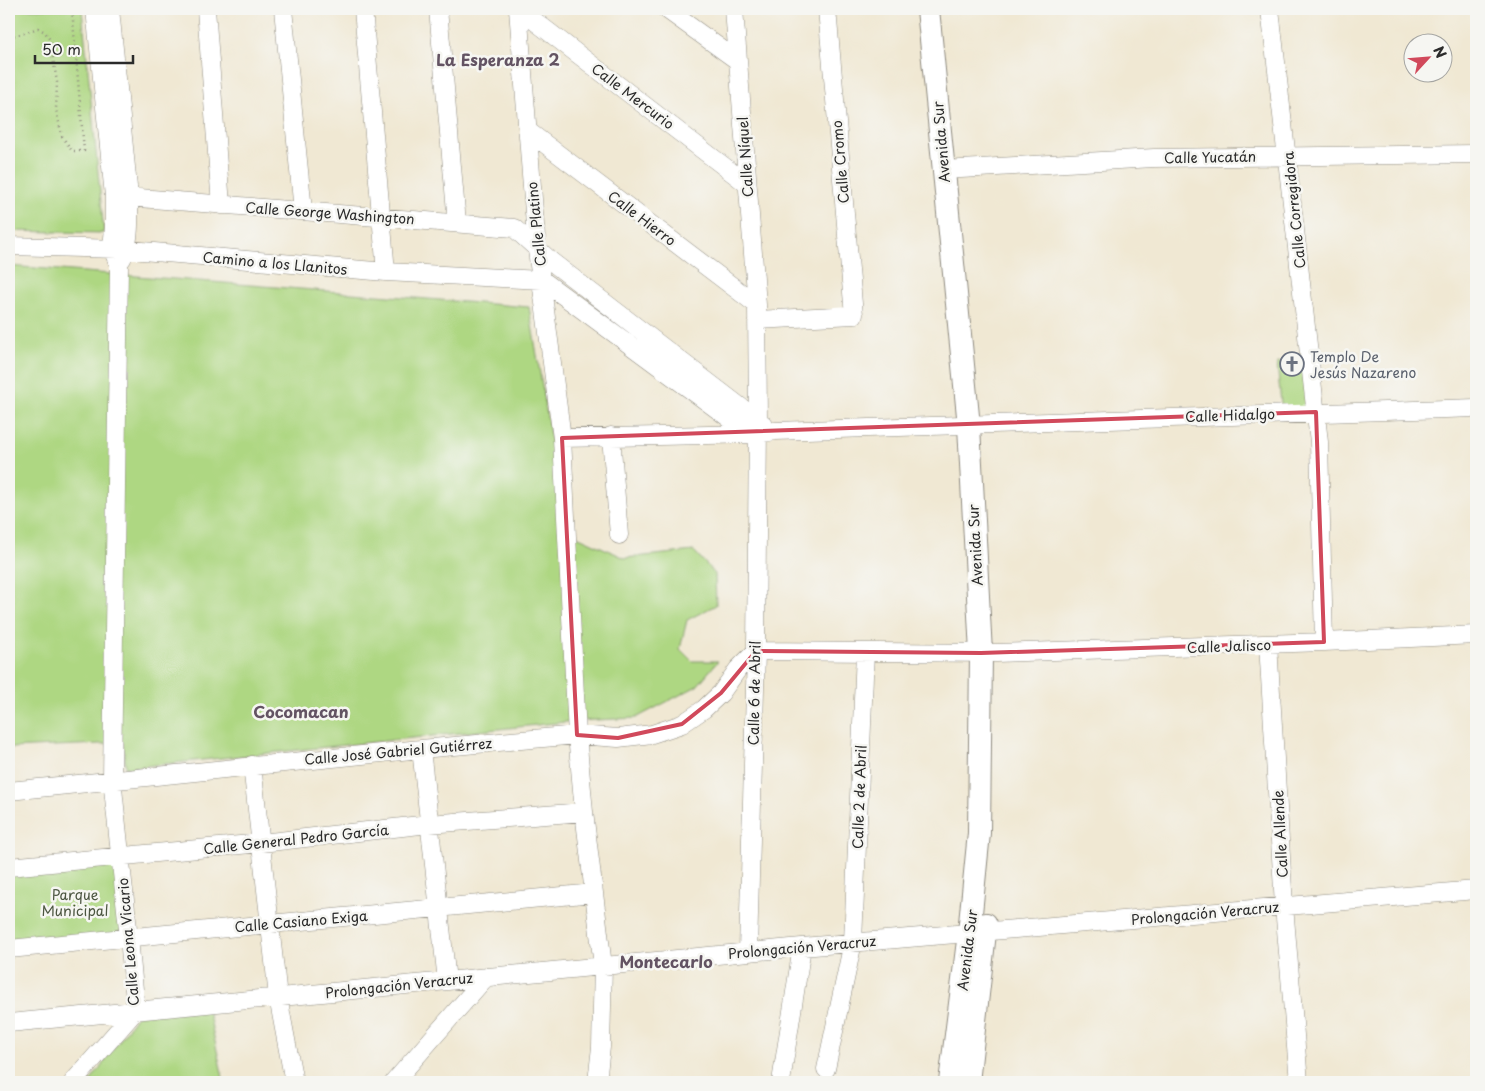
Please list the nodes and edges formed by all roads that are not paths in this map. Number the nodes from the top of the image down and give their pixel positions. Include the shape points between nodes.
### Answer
1 (95, 9) edge
2 (110, 9) edge
3 (206, 9) edge
4 (284, 9) edge
5 (363, 9) edge
6 (438, 9) edge
7 (518, 9) edge
8 (666, 9) edge
9 (734, 9) edge
10 (827, 9) edge
11 (928, 9) edge
12 (943, 9) edge
13 (1270, 9) edge
14 (738, 61) junction
15 (528, 131) junction
16 (1476, 154) edge
17 (1288, 156) junction
18 (951, 169) junction
19 (748, 184) junction
20 (121, 197) junction
21 (222, 205) junction
22 (303, 211) junction
23 (382, 218) junction
24 (457, 223) junction
25 (9, 246) edge
26 (537, 250) junction
27 (119, 254) junction
28 (386, 272) junction
29 (542, 280) junction
30 (757, 312) junction
31 (1476, 408) edge
32 (1316, 412) junction
33 (976, 425) junction
34 (725, 426) junction
35 (757, 428) junction
36 (611, 436) junction
37 (562, 438) junction
38 (619, 535) dead end
39 (1476, 635) edge
40 (1324, 642) junction
41 (1268, 644) junction
42 (756, 651) junction
43 (865, 652) junction
44 (989, 653) junction
45 (577, 734) junction
46 (421, 749) junction
47 (252, 765) junction
48 (112, 779) junction
49 (9, 791) edge
50 (584, 812) junction
51 (429, 824) junction
52 (261, 843) junction
53 (120, 856) junction
54 (9, 867) edge
55 (1476, 890) edge
56 (594, 893) junction
57 (1284, 906) junction
58 (439, 908) junction
59 (270, 924) junction
60 (977, 933) junction
61 (129, 938) junction
62 (853, 942) junction
63 (802, 947) junction
64 (9, 949) edge
65 (748, 952) junction
66 (603, 966) junction
67 (486, 977) junction
68 (447, 981) junction
69 (278, 997) junction
70 (136, 1010) junction
71 (9, 1023) edge
72 (826, 1069) dead end
73 (73, 1082) edge
74 (294, 1082) edge
75 (394, 1082) edge
76 (597, 1082) edge
77 (781, 1082) edge
78 (950, 1082) edge
79 (968, 1082) edge
80 (1299, 1082) edge

1 - 20 street
2 - 20 street
3 - 21 street
4 - 22 street
5 - 23 street
6 - 24 street
7 - 15 street, Calle Platino
7 - 19 street, Calle Mercurio
8 - 14 street
9 - 14 street, Calle Níquel
10 - 30 street, Calle Cromo via 854,315
11 - 18 main road, Avenida Sur
12 - 18 main road, Avenida Sur
13 - 17 street, Calle Corregidora
14 - 19 street, Calle Níquel
15 - 26 street, Calle Platino
15 - 30 street, Calle Hierro
16 - 17 street, Calle Yucatán
17 - 18 street, Calle Yucatán via 1154,158
17 - 32 street, Calle Corregidora
18 - 33 main road, Avenida Sur
19 - 30 street, Calle Níquel
20 - 21 street, Calle George Washington
20 - 27 street, Calle Leona Vicario via 129,226
21 - 22 street, Calle George Washington
22 - 23 street, Calle George Washington
23 - 24 street, Calle George Washington
23 - 28 street
24 - 26 street, Calle George Washington via 514,228
25 - 27 street, Camino a los Llanitos
26 - 29 street, Calle Platino
26 - 35 street, Calle George Washington via 747,411
27 - 28 street, Camino a los Llanitos
27 - 48 street, Calle Leona Vicario
28 - 29 street, Camino a los Llanitos
29 - 34 street
29 - 37 street, Calle Platino
30 - 35 street, Calle Níquel
31 - 32 street, Calle Hidalgo
32 - 33 street, Calle Hidalgo
32 - 40 street, Calle Corregidora
33 - 35 street, Calle Hidalgo via 775,431
33 - 44 main road, Avenida Sur
34 - 35 street
34 - 36 street
35 - 42 street, Calle 6 de Abril
36 - 37 street
36 - 38 street
37 - 45 street, Calle Platino
39 - 40 street, Calle Jalisco
40 - 41 street, Calle Jalisco
41 - 44 street, Calle Jalisco
41 - 57 street, Calle Allende
42 - 43 street, Calle Jalisco
42 - 45 street, Calle José Gabriel Gutiérrez via 721,693 682,724 652,734 618,738
42 - 65 street, Calle 6 de Abril
43 - 44 street, Calle Jalisco
43 - 62 street, Calle 2 de Abril
44 - 60 main road, Avenida Sur via 994,835
45 - 46 street, Calle José Gabriel Gutiérrez
45 - 50 street, Calle Platino
46 - 47 street, Calle José Gabriel Gutiérrez
46 - 51 street
47 - 48 street, Calle José Gabriel Gutiérrez
47 - 52 street
48 - 49 street, Calle José Gabriel Gutiérrez
48 - 53 street, Calle Leona Vicario
50 - 51 street, Calle General Pedro García
50 - 56 street, Calle Platino
51 - 52 street, Calle General Pedro García
51 - 58 street
52 - 53 street, Calle General Pedro García
52 - 59 street
53 - 54 street, Calle General Pedro García
53 - 61 street, Calle Leona Vicario
55 - 57 street, Prolongación Veracruz
56 - 58 street, Calle Casiano Exiga
56 - 66 street, Calle Platino
57 - 60 street, Prolongación Veracruz
57 - 80 street, Calle Allende
58 - 59 street, Calle Casiano Exiga
58 - 68 street
59 - 61 street, Calle Casiano Exiga
59 - 69 street
60 - 62 street, Prolongación Veracruz
60 - 78 main road, Avenida Sur
60 - 79 main road, Avenida Sur
61 - 64 street, Calle Casiano Exiga
61 - 70 street, Calle Leona Vicario
62 - 63 street, Prolongación Veracruz
62 - 72 street, Calle 2 de Abril
63 - 65 street, Prolongación Veracruz
63 - 77 street
65 - 66 street, Prolongación Veracruz
66 - 67 street, Prolongación Veracruz
66 - 76 street, Calle Platino
67 - 68 street, Prolongación Veracruz
67 - 75 street
68 - 69 street, Prolongación Veracruz
69 - 70 street, Prolongación Veracruz
69 - 74 street
70 - 71 street, Prolongación Veracruz
70 - 73 street, Calle Leona Vicario

